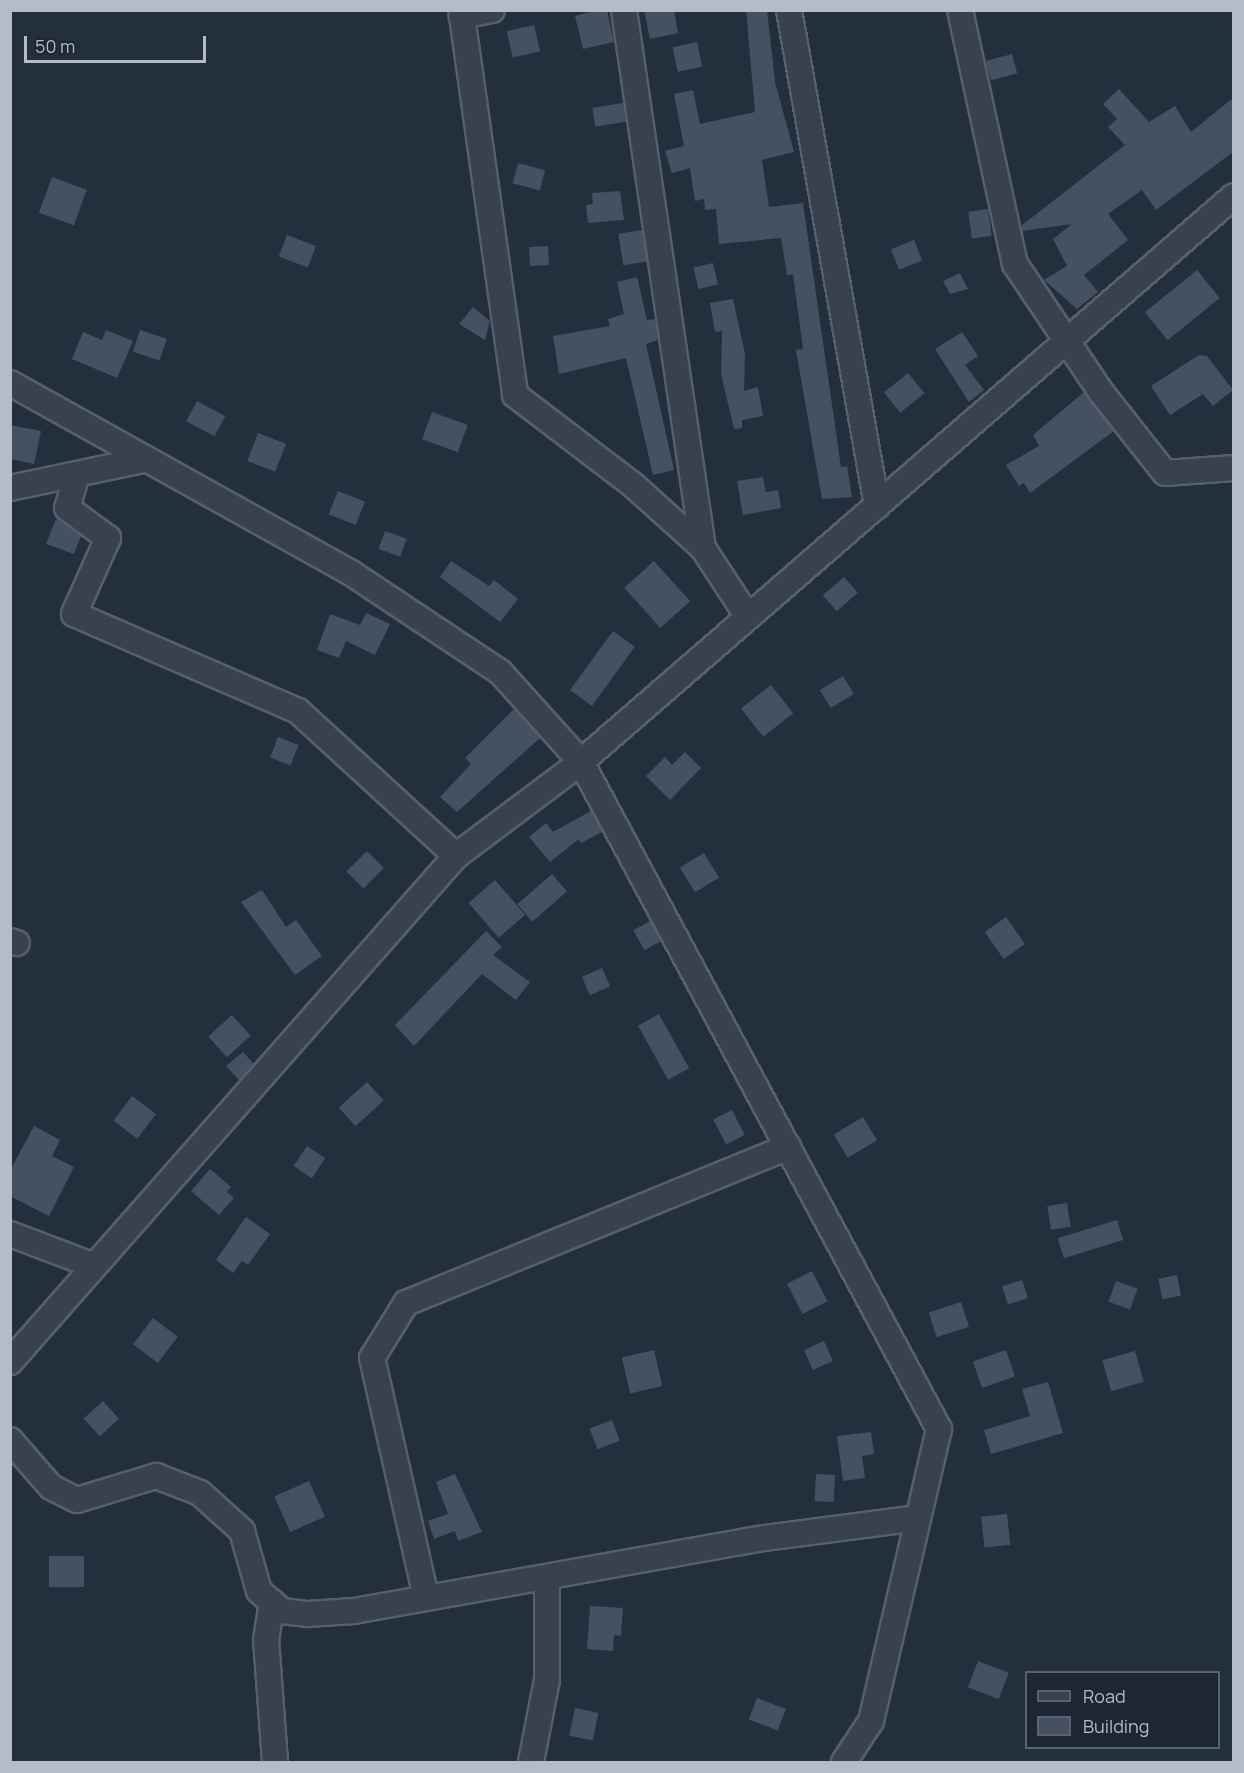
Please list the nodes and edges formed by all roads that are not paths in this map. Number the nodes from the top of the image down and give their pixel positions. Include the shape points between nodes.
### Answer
1 (492, 10) edge
2 (624, 10) edge
3 (789, 10) edge
4 (960, 10) edge
5 (1233, 196) edge
6 (1065, 343) junction
7 (10, 383) edge
8 (143, 460) junction
9 (1233, 468) edge
10 (77, 474) junction
11 (10, 488) edge
12 (877, 506) junction
13 (703, 548) junction
14 (748, 617) junction
15 (581, 762) junction
16 (456, 856) junction
17 (788, 1147) junction
18 (10, 1234) edge
19 (92, 1265) junction
20 (10, 1362) edge
21 (10, 1440) edge
22 (918, 1518) junction
23 (547, 1579) junction
24 (426, 1597) junction
25 (273, 1602) junction
26 (274, 1762) edge
27 (531, 1762) edge
28 (844, 1762) edge

1 - 13 street via 462,16 515,395 633,485
2 - 13 street
3 - 12 street
4 - 6 street via 1015,264
5 - 6 street
6 - 9 street via 1165,473
6 - 12 street
7 - 8 street
8 - 10 street
8 - 15 street via 351,573 500,672
10 - 11 street
10 - 16 street via 67,508 108,538 75,614 298,711
12 - 14 street
13 - 14 street
14 - 15 street
15 - 16 street
15 - 17 street
16 - 19 street
17 - 22 street via 939,1429
17 - 24 street via 406,1303 372,1358
18 - 19 street
19 - 20 street
21 - 25 street via 51,1487 77,1500 156,1476 200,1494 242,1531 260,1591
22 - 23 street via 764,1538
22 - 28 street via 871,1721
23 - 24 street
23 - 27 street via 547,1680
24 - 25 street via 308,1614 282,1611
25 - 26 street via 266,1638

